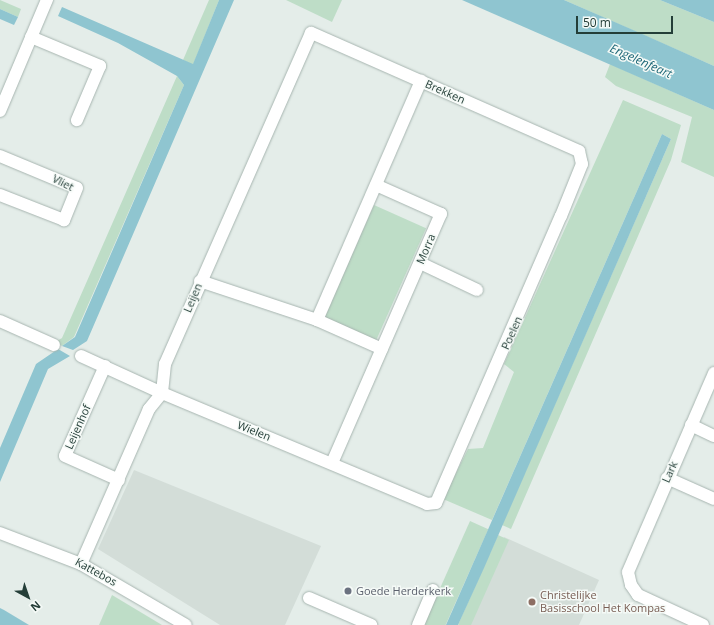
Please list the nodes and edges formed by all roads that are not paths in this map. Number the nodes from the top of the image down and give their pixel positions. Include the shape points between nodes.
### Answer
1 (47, 0) edge
2 (311, 33) joint
3 (31, 37) junction
4 (422, 81) junction
5 (2, 103) edge
6 (77, 120) dead end
7 (579, 151) joint
8 (0, 156) edge
9 (376, 185) junction
10 (0, 195) edge
11 (420, 263) junction
12 (200, 281) junction
13 (477, 290) dead end
14 (317, 320) junction
15 (0, 321) edge
16 (54, 345) dead end
17 (382, 349) junction
18 (81, 356) dead end
19 (105, 366) junction
20 (714, 373) edge
21 (162, 393) junction
22 (691, 425) junction
23 (714, 436) edge
24 (332, 463) junction
25 (667, 478) junction
26 (119, 480) junction
27 (714, 499) edge
28 (427, 504) joint
29 (0, 532) edge
30 (81, 564) junction
31 (433, 590) dead end
32 (309, 598) dead end
33 (186, 625) edge
34 (371, 625) edge
35 (418, 625) edge
36 (703, 625) edge

1 - 3 street
2 - 4 street, Brekken
2 - 12 street, Leijen
3 - 5 street
3 - 6 street via 100,66
4 - 7 street, Brekken
4 - 9 street
7 - 28 street, Poelen via 582,164 522,311 436,503
8 - 10 street, Vliet via 78,188 64,220
9 - 11 street, Morra via 441,214
9 - 14 street
11 - 13 street
11 - 17 street, Morra
12 - 14 street
12 - 21 street, Leijen via 165,364
14 - 17 street
15 - 16 street
17 - 24 street, Morra
18 - 19 street, Wielen
19 - 21 street, Wielen
19 - 26 street, Leijenhof via 65,456
20 - 22 street, Lark
21 - 24 street, Wielen
21 - 26 street via 149,409
22 - 23 street
22 - 25 street, Lark
24 - 28 street, Wielen
25 - 27 street
25 - 36 street, Lark via 628,572 631,585 638,595
26 - 30 street
29 - 30 street, Kattebos
30 - 33 street, Kattebos
31 - 35 street
32 - 34 street

